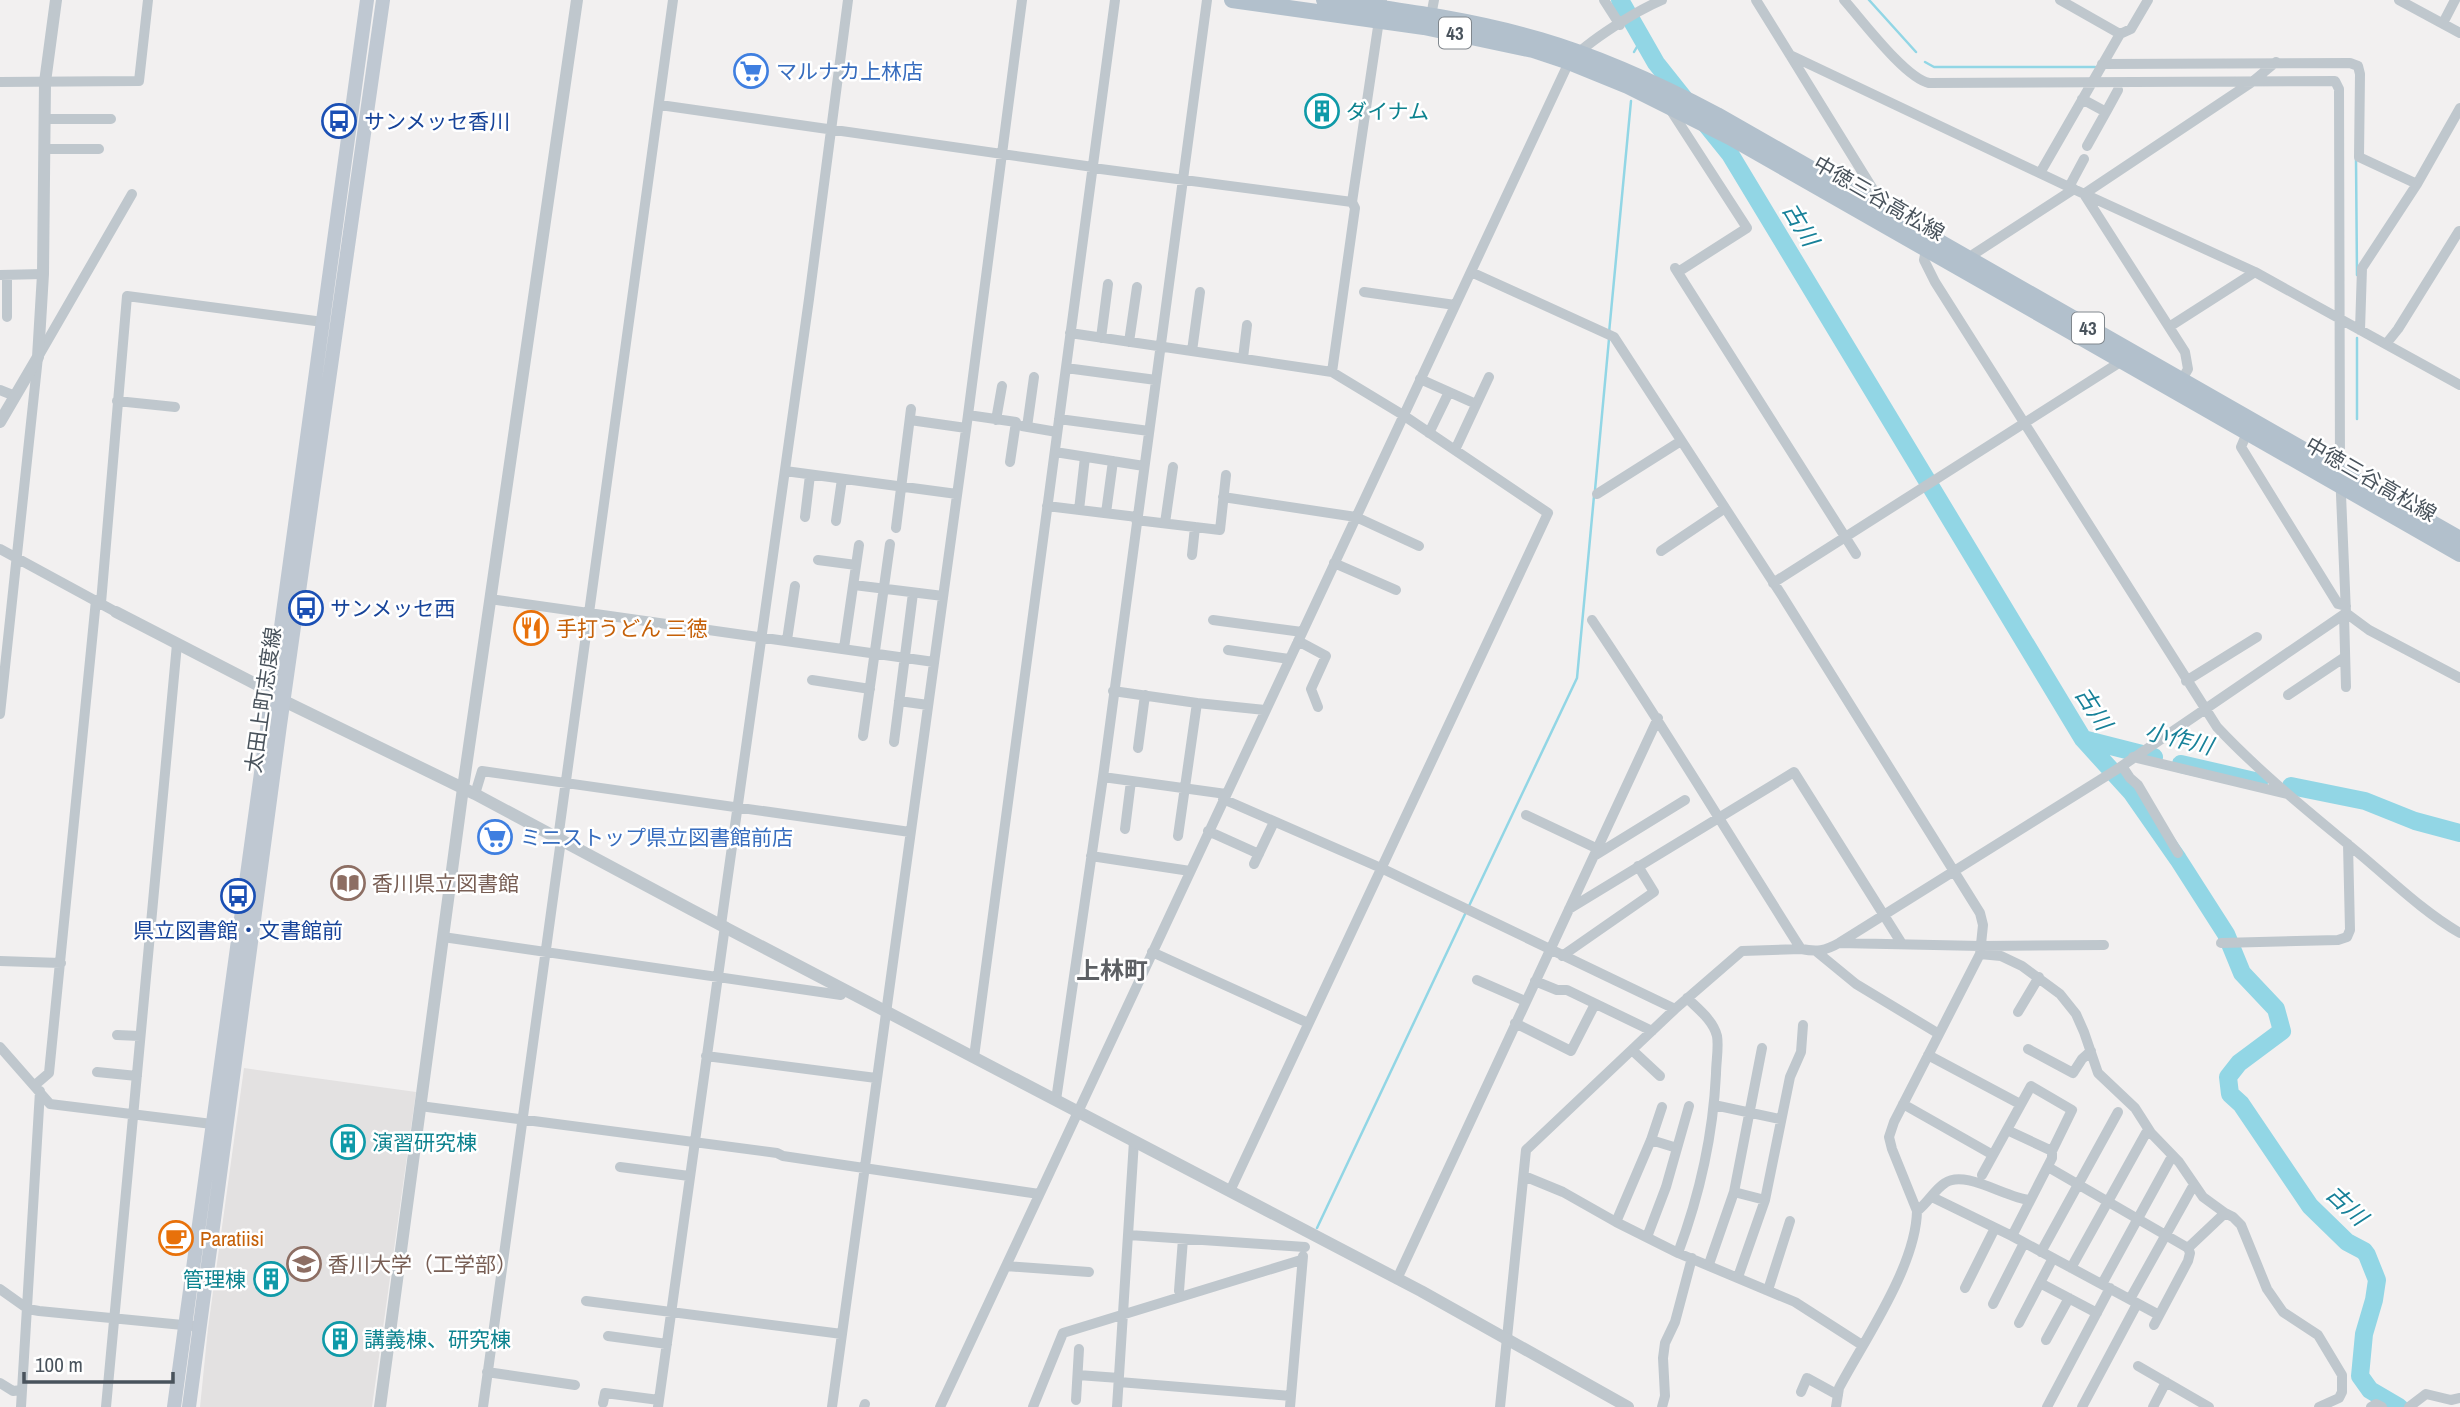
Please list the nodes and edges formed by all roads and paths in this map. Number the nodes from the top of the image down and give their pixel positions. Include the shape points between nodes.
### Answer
1 (56, 0) edge
2 (148, 0) edge
3 (367, 0) edge
4 (383, 0) edge
5 (577, 0) edge
6 (673, 0) edge
7 (848, 0) edge
8 (1022, 0) edge
9 (1115, 0) edge
10 (1207, 0) edge
11 (1232, 0) edge
12 (1324, 0) edge
13 (1604, 0) edge
14 (1662, 0) edge
15 (1756, 0) edge
16 (1844, 0) edge
17 (2060, 0) edge
18 (2148, 0) edge
19 (2399, 0) edge
20 (2455, 0) edge
21 (1433, 8) edge
22 (1380, 10) edge
23 (1622, 23) junction
24 (2444, 23) junction
25 (2460, 33) edge
26 (2120, 34) junction
27 (1790, 55) junction
28 (1573, 57) junction
29 (2276, 62) junction
30 (2102, 64) junction
31 (0, 82) edge
32 (46, 82) junction
33 (2252, 82) junction
34 (2092, 83) junction
35 (2118, 90) dead end
36 (2082, 99) junction
37 (1667, 103) junction
38 (660, 105) junction
39 (2460, 108) edge
40 (2106, 112) junction
41 (44, 119) junction
42 (111, 119) dead end
43 (832, 130) junction
44 (2087, 146) dead end
45 (44, 149) junction
46 (99, 149) dead end
47 (1003, 154) junction
48 (2084, 159) dead end
49 (1093, 167) junction
50 (2040, 173) junction
51 (1183, 181) junction
52 (2417, 184) junction
53 (2076, 190) junction
54 (132, 194) dead end
55 (1353, 202) junction
56 (1864, 207) junction
57 (2459, 231) edge
58 (1928, 243) junction
59 (1970, 261) junction
60 (1471, 272) junction
61 (2255, 272) junction
62 (43, 274) junction
63 (3, 275) edge
64 (1108, 284) dead end
65 (1137, 287) dead end
66 (1200, 292) dead end
67 (1364, 292) dead end
68 (1455, 305) junction
69 (7, 317) dead end
70 (2339, 318) junction
71 (323, 322) junction
72 (1247, 325) dead end
73 (2169, 327) junction
74 (2360, 330) junction
75 (1070, 333) junction
76 (1101, 338) junction
77 (1129, 342) junction
78 (2386, 344) junction
79 (1160, 347) junction
80 (1192, 351) junction
81 (38, 357) junction
82 (2127, 357) junction
83 (1243, 358) junction
84 (1066, 368) junction
85 (1332, 372) junction
86 (1034, 377) dead end
87 (1489, 377) dead end
88 (1420, 379) junction
89 (1156, 380) junction
90 (2460, 384) edge
91 (1002, 386) dead end
92 (2179, 386) junction
93 (0, 390) edge
94 (1448, 391) junction
95 (15, 396) junction
96 (117, 401) junction
97 (1476, 404) junction
98 (175, 407) dead end
99 (968, 415) junction
100 (1403, 415) junction
101 (996, 419) junction
102 (1059, 419) junction
103 (0, 422) edge
104 (2023, 423) junction
105 (1021, 426) junction
106 (2250, 427) junction
107 (966, 428) junction
108 (1149, 431) junction
109 (1057, 432) junction
110 (1429, 433) junction
111 (1681, 441) junction
112 (1455, 450) junction
113 (1055, 452) junction
114 (1085, 457) junction
115 (1114, 461) junction
116 (1010, 462) dead end
117 (1144, 466) junction
118 (1173, 467) dead end
119 (785, 471) junction
120 (810, 475) junction
121 (1226, 475) dead end
122 (842, 479) junction
123 (2341, 479) junction
124 (901, 486) junction
125 (957, 494) junction
126 (1597, 494) dead end
127 (1223, 498) junction
128 (1047, 506) junction
129 (1725, 508) junction
130 (1079, 510) junction
131 (1106, 513) junction
132 (804, 517) dead end
133 (1356, 517) junction
134 (1137, 519) junction
135 (836, 521) dead end
136 (1165, 523) junction
137 (1195, 527) junction
138 (896, 528) dead end
139 (1846, 538) junction
140 (2460, 539) edge
141 (890, 544) dead end
142 (859, 545) dead end
143 (1419, 546) dead end
144 (0, 549) edge
145 (1661, 551) dead end
146 (1856, 554) dead end
147 (2460, 554) edge
148 (1192, 555) dead end
149 (15, 556) junction
150 (818, 560) dead end
151 (1334, 563) junction
152 (856, 565) junction
153 (853, 585) junction
154 (795, 586) dead end
155 (1777, 587) junction
156 (883, 589) junction
157 (1396, 590) dead end
158 (913, 593) junction
159 (943, 596) junction
160 (490, 599) junction
161 (98, 602) junction
162 (2345, 611) junction
163 (116, 612) joint
164 (590, 614) junction
165 (1213, 620) dead end
166 (1592, 620) dead end
167 (1300, 636) junction
168 (761, 637) junction
169 (2257, 637) dead end
170 (787, 640) junction
171 (177, 644) junction
172 (844, 648) junction
173 (1228, 650) dead end
174 (875, 652) junction
175 (905, 657) junction
176 (2345, 657) junction
177 (1289, 659) junction
178 (934, 662) junction
179 (2460, 678) edge
180 (812, 680) dead end
181 (2186, 681) junction
182 (2346, 687) dead end
183 (870, 689) junction
184 (1113, 691) junction
185 (1145, 695) junction
186 (2288, 695) dead end
187 (278, 697) junction
188 (899, 701) junction
189 (1197, 703) junction
190 (928, 705) junction
191 (1318, 707) dead end
192 (1265, 710) junction
193 (2206, 710) junction
194 (0, 714) edge
195 (1658, 718) junction
196 (863, 736) dead end
197 (894, 742) dead end
198 (1138, 748) dead end
199 (2138, 754) junction
200 (2120, 767) junction
201 (1103, 777) junction
202 (1131, 781) junction
203 (566, 782) junction
204 (463, 788) junction
205 (1184, 788) junction
206 (475, 794) junction
207 (2290, 794) junction
208 (1225, 796) junction
209 (1685, 800) dead end
210 (738, 808) junction
211 (1526, 815) dead end
212 (1717, 817) junction
213 (1274, 822) junction
214 (1125, 829) dead end
215 (1208, 831) junction
216 (910, 832) junction
217 (1178, 836) dead end
218 (559, 839) junction
219 (2347, 844) junction
220 (1596, 852) junction
221 (2178, 853) dead end
222 (1091, 856) junction
223 (1638, 866) junction
224 (1381, 868) junction
225 (1190, 870) junction
226 (1954, 872) junction
227 (1569, 909) junction
228 (1885, 915) junction
229 (723, 926) junction
230 (2460, 933) edge
231 (443, 937) junction
232 (1839, 943) junction
233 (2221, 943) dead end
234 (1902, 944) junction
235 (2104, 945) dead end
236 (1801, 949) junction
237 (1980, 950) junction
238 (545, 951) junction
239 (1550, 951) junction
240 (1152, 952) junction
241 (1817, 952) junction
242 (1562, 956) junction
243 (0, 961) edge
244 (61, 963) junction
245 (718, 977) junction
246 (2039, 977) junction
247 (1477, 980) dead end
248 (1535, 981) junction
249 (844, 989) junction
250 (1687, 998) junction
251 (1525, 1001) junction
252 (1595, 1004) junction
253 (1675, 1009) junction
254 (886, 1011) junction
255 (2018, 1012) dead end
256 (1308, 1023) junction
257 (1515, 1023) junction
258 (1803, 1025) dead end
259 (1651, 1031) junction
260 (1939, 1034) junction
261 (117, 1035) dead end
262 (140, 1036) junction
263 (1762, 1048) dead end
264 (2028, 1049) dead end
265 (1632, 1050) junction
266 (2091, 1051) junction
267 (2, 1054) edge
268 (1928, 1055) junction
269 (706, 1056) junction
270 (974, 1057) junction
271 (97, 1072) dead end
272 (137, 1076) junction
273 (1660, 1076) dead end
274 (876, 1078) junction
275 (38, 1088) junction
276 (1056, 1100) junction
277 (1903, 1104) junction
278 (2020, 1104) junction
279 (1714, 1105) junction
280 (420, 1106) junction
281 (1689, 1106) dead end
282 (1662, 1107) dead end
283 (1077, 1111) junction
284 (2118, 1112) dead end
285 (1748, 1113) junction
286 (133, 1116) junction
287 (1780, 1119) junction
288 (521, 1120) junction
289 (219, 1125) junction
290 (2007, 1130) junction
291 (2146, 1133) dead end
292 (1651, 1140) junction
293 (694, 1141) junction
294 (1135, 1141) junction
295 (1676, 1148) junction
296 (2052, 1151) junction
297 (1993, 1155) junction
298 (2170, 1160) dead end
299 (620, 1167) dead end
300 (866, 1167) junction
301 (2048, 1167) junction
302 (1982, 1175) dead end
303 (689, 1176) junction
304 (1523, 1180) junction
305 (2078, 1185) junction
306 (2192, 1188) dead end
307 (1230, 1191) junction
308 (1734, 1192) junction
309 (1039, 1194) junction
310 (1933, 1197) junction
311 (1765, 1200) junction
312 (2030, 1200) junction
313 (2108, 1201) junction
314 (1917, 1211) junction
315 (2225, 1213) junction
316 (2138, 1219) junction
317 (1790, 1221) dead end
318 (1616, 1222) junction
319 (1995, 1228) junction
320 (1310, 1233) junction
321 (1129, 1235) junction
322 (2166, 1235) junction
323 (2011, 1236) junction
324 (1647, 1237) junction
325 (1183, 1238) junction
326 (2024, 1243) junction
327 (1306, 1247) junction
328 (2188, 1248) junction
329 (2041, 1252) junction
330 (1678, 1253) junction
331 (1692, 1258) junction
332 (2053, 1258) junction
333 (1301, 1260) junction
334 (1709, 1264) junction
335 (1006, 1266) junction
336 (2071, 1268) junction
337 (1089, 1272) dead end
338 (1738, 1277) junction
339 (1397, 1279) junction
340 (2040, 1283) junction
341 (2106, 1286) junction
342 (1965, 1288) dead end
343 (0, 1289) edge
344 (1768, 1290) junction
345 (1179, 1291) dead end
346 (2068, 1298) junction
347 (586, 1301) dead end
348 (2134, 1302) junction
349 (1993, 1304) dead end
350 (28, 1309) junction
351 (671, 1313) junction
352 (2096, 1313) junction
353 (1124, 1315) junction
354 (114, 1319) junction
355 (2019, 1323) dead end
356 (192, 1326) junction
357 (842, 1334) junction
358 (608, 1336) dead end
359 (1506, 1338) junction
360 (2046, 1340) dead end
361 (667, 1344) junction
362 (1862, 1345) junction
363 (1079, 1349) dead end
364 (2138, 1366) dead end
365 (487, 1372) junction
366 (1078, 1375) junction
367 (1119, 1380) junction
368 (2166, 1382) junction
369 (0, 1383) edge
370 (575, 1385) dead end
371 (22, 1390) junction
372 (1801, 1392) dead end
373 (2460, 1398) edge
374 (1076, 1400) dead end
375 (1291, 1401) edge
376 (1837, 1401) edge
377 (603, 1403) dead end
378 (2341, 1403) edge
379 (659, 1404) edge
380 (2196, 1404) edge
381 (21, 1407) edge
382 (106, 1407) edge
383 (174, 1407) edge
384 (189, 1407) edge
385 (380, 1407) edge
386 (483, 1407) edge
387 (832, 1407) edge
388 (940, 1407) edge
389 (1033, 1407) edge
390 (1117, 1407) edge
391 (1500, 1407) edge
392 (1628, 1407) edge
393 (1662, 1407) edge
394 (2047, 1407) edge
395 (2082, 1407) edge
396 (2153, 1407) edge
397 (2209, 1407) edge
398 (2319, 1407) edge
399 (2371, 1407) edge
400 (2382, 1407) edge
401 (2410, 1407) edge

1 - 32 street
2 - 32 street via 139,81
3 - 71 main road, 太田上町志度線
4 - 187 main road, 太田上町志度線
5 - 160 street
6 - 38 street
7 - 43 street
8 - 47 street
9 - 49 street
10 - 51 street
11 - 22 main road, 中徳三谷高松線 / 43
12 - 22 main road, 中徳三谷高松線 / 43
13 - 23 street
14 - 23 street
15 - 27 street
16 - 34 street via 1899,63 1921,81
17 - 26 street
18 - 26 street via 2131,29
19 - 24 street
20 - 24 street
21 - 22 main road, 中徳三谷高松線 / 43
21 - 28 main road, 中徳三谷高松線 / 43
22 - 28 main road, 中徳三谷高松線 / 43
22 - 55 street
23 - 28 street
24 - 25 street
26 - 30 street
27 - 50 street
27 - 56 street via 1874,191
28 - 37 main road, 中徳三谷高松線 / 43
28 - 56 main road, 中徳三谷高松線 / 43 via 1657,85 1717,115
28 - 60 street
29 - 30 street
29 - 33 street
29 - 52 street via 2358,66 2359,157
30 - 34 street
31 - 32 street
32 - 41 street
33 - 34 street
33 - 53 street
33 - 70 street via 2335,81 2339,89
34 - 36 street
35 - 40 street
36 - 40 street
36 - 50 street
37 - 56 main road, 中徳三谷高松線 / 43
37 - 139 street via 1747,228 1676,270
38 - 43 street
38 - 164 street
39 - 52 street
40 - 44 street
41 - 42 street
41 - 45 street
43 - 47 street
43 - 119 street
45 - 46 street
45 - 62 street
47 - 49 street
47 - 99 street
48 - 53 street
49 - 51 street
49 - 75 street
50 - 53 street
51 - 55 street
51 - 79 street
52 - 74 street via 2362,268
53 - 59 street
53 - 61 street
53 - 73 street
54 - 81 street
55 - 85 street
56 - 58 main road, 中徳三谷高松線 / 43
57 - 78 street
58 - 59 main road, 中徳三谷高松線 / 43
58 - 82 main road, 中徳三谷高松線 / 43
58 - 104 street via 1924,260 1935,282
59 - 82 main road, 中徳三谷高松線 / 43
60 - 68 street
60 - 111 street via 1614,337
61 - 70 street
61 - 73 street
62 - 63 street
62 - 81 street
63 - 69 street
64 - 76 street
65 - 77 street
66 - 80 street
67 - 68 street
68 - 88 street
70 - 74 street
70 - 123 street
71 - 96 street via 127,296
71 - 187 main road, 太田上町志度線
72 - 83 street
73 - 92 street via 2185,352 2188,369
74 - 78 street
75 - 76 street
75 - 84 street
76 - 77 street
77 - 79 street
78 - 90 street
79 - 80 street
79 - 89 street
80 - 83 street
81 - 95 street
81 - 149 street
82 - 92 main road, 中徳三谷高松線 / 43
82 - 104 street
83 - 85 street
84 - 89 street
84 - 102 street
85 - 100 street
86 - 105 street
87 - 97 street
88 - 94 street
88 - 100 street
89 - 108 street
91 - 101 street
92 - 106 main road, 中徳三谷高松線 / 43
93 - 95 street
94 - 97 street
94 - 110 street
95 - 103 street
96 - 98 street
96 - 161 street
97 - 112 street
99 - 101 street
99 - 107 street
100 - 110 street
100 - 133 street
101 - 105 street
102 - 108 street
102 - 109 street
104 - 139 street
104 - 181 street
105 - 109 street
105 - 116 street
106 - 123 main road, 中徳三谷高松線 / 43
106 - 162 street via 2241,447
107 - 124 street via 911,414
107 - 125 street
108 - 117 street
109 - 113 street
110 - 112 street
111 - 126 street
111 - 129 street
112 - 224 street via 1548,513
113 - 114 street
113 - 128 street
114 - 115 street
114 - 130 street
115 - 117 street
115 - 131 street
117 - 134 street
118 - 136 street
119 - 120 street
119 - 168 street
120 - 122 street
120 - 132 street
121 - 127 street
122 - 124 street
122 - 135 street
123 - 140 main road, 中徳三谷高松線 / 43
123 - 147 main road, 中徳三谷高松線 / 43
123 - 162 street
124 - 125 street
124 - 138 street
125 - 159 street
127 - 133 street
127 - 137 street via 1220,530
128 - 130 street
128 - 270 street
129 - 145 street
129 - 155 street
130 - 131 street
131 - 134 street
133 - 143 street
133 - 151 street
134 - 136 street
134 - 184 street
136 - 137 street
137 - 148 street
139 - 146 street
139 - 155 street
141 - 156 street
142 - 152 street
144 - 149 street
149 - 161 street
149 - 194 street
150 - 152 street
151 - 157 street via 1381,578
151 - 167 street
152 - 153 street
153 - 156 street
153 - 172 street
154 - 170 street
155 - 226 street
156 - 158 street
156 - 174 street
158 - 159 street
158 - 175 street
159 - 178 street
160 - 164 street
160 - 204 street
161 - 163 street
161 - 244 street
162 - 176 street
162 - 179 street via 2369,630
162 - 193 street
163 - 171 street
164 - 168 street
164 - 203 street
165 - 167 street
166 - 195 street
167 - 177 street
167 - 191 street via 1326,656 1311,689
168 - 170 street
168 - 210 street
169 - 181 street
170 - 172 street
171 - 187 street
171 - 262 street
172 - 174 street
173 - 177 street
174 - 175 street
174 - 183 street
175 - 178 street
175 - 188 street
176 - 182 street
176 - 186 street
177 - 192 street
178 - 190 street
180 - 183 street
181 - 193 street
183 - 196 street
184 - 185 street
184 - 201 street
185 - 189 street
185 - 198 street
187 - 204 street
187 - 289 main road, 太田上町志度線
188 - 190 street
188 - 197 street
189 - 192 street
189 - 205 street
190 - 216 street
192 - 208 street
193 - 199 street
193 - 207 street via 2243,754
195 - 212 street
195 - 220 street
199 - 200 street
199 - 207 street
200 - 221 street via 2138,785
200 - 226 street
201 - 202 street
201 - 222 street
202 - 205 street
202 - 214 street
203 - 206 street via 482,771
203 - 210 street
203 - 218 street
204 - 206 street
204 - 231 street
205 - 208 street
205 - 217 street
206 - 218 street
207 - 219 street
208 - 213 street
208 - 215 street
209 - 220 street
210 - 216 street
210 - 229 street
211 - 220 street
212 - 223 street
212 - 228 street via 1794,772
212 - 236 street
213 - 215 street via 1256,859
213 - 224 street
215 - 225 street
216 - 254 street
218 - 229 street
218 - 238 street
219 - 230 street
219 - 233 street via 2347,937
220 - 227 street
222 - 225 street
222 - 276 street
223 - 227 street
223 - 242 street via 1654,892
224 - 239 street
224 - 256 street
225 - 240 street
226 - 228 street
226 - 237 street via 1980,913
227 - 239 street
228 - 232 street
228 - 234 street
229 - 245 street
229 - 249 street
231 - 238 street
231 - 280 street
232 - 234 street
232 - 241 street
234 - 237 street
235 - 237 street
236 - 241 street
236 - 250 street via 1742,951
237 - 246 street
237 - 260 street
238 - 245 street
238 - 288 street
239 - 242 street
239 - 248 street
240 - 256 street
240 - 283 street
241 - 260 street via 1856,984
242 - 253 street
243 - 244 street
244 - 275 street via 49,1073
245 - 249 street via 841,995
245 - 269 street
246 - 255 street
246 - 266 street via 2076,1014
247 - 251 street
248 - 251 street
248 - 252 street
249 - 254 street
250 - 253 street
250 - 279 street via 1710,1022 1717,1037
251 - 257 street
252 - 257 street via 1571,1051
252 - 259 street
253 - 259 street
254 - 270 street
254 - 274 street
256 - 307 street
257 - 339 street
258 - 287 street via 1801,1052
259 - 265 street
260 - 268 street
261 - 262 street
262 - 272 street
263 - 285 street
264 - 266 street via 2073,1073
265 - 273 street
265 - 304 street via 1525,1150
266 - 315 street via 2098,1073 2135,1108 2203,1197
267 - 275 street
268 - 277 street
268 - 278 street
269 - 274 street
269 - 293 street
270 - 276 street
271 - 272 street
272 - 286 street
274 - 300 street
275 - 286 street via 51,1104
275 - 350 street
276 - 283 street
277 - 297 street
277 - 314 street via 1889,1137
278 - 290 street
278 - 296 street via 2031,1086 2072,1110
279 - 285 street
279 - 330 street via 1707,1158
280 - 288 street
280 - 385 street
281 - 295 street
282 - 292 street
283 - 294 street
283 - 309 street
284 - 305 street
285 - 287 street
285 - 308 street
286 - 289 street
286 - 354 street
287 - 311 street
288 - 293 street
288 - 365 street
289 - 356 main road, 太田上町志度線
290 - 296 street
290 - 297 street
291 - 313 street
292 - 295 street
292 - 318 street
293 - 300 street
293 - 303 street
294 - 307 street
294 - 321 street
295 - 324 street
296 - 301 street
297 - 302 street
298 - 316 street
299 - 303 street
300 - 309 street
300 - 357 street
301 - 305 street
301 - 312 street
303 - 351 street
304 - 318 street via 1563,1192
304 - 359 street
305 - 313 street
305 - 329 street
306 - 322 street
307 - 320 street
308 - 311 street
308 - 334 street
309 - 335 street
310 - 312 street via 1942,1184 1964,1179 2015,1199
310 - 314 street
310 - 319 street
311 - 338 street
312 - 323 street
313 - 316 street
313 - 336 street
314 - 362 street via 1903,1271
315 - 328 street
315 - 378 street via 2241,1225 2267,1289 2283,1312 2318,1335 2342,1375
316 - 322 street
316 - 341 street
317 - 344 street
318 - 324 street
319 - 323 street
319 - 342 street
320 - 327 street
320 - 339 street
321 - 325 street
321 - 353 street
322 - 328 street
322 - 348 street
323 - 326 street
324 - 330 street
325 - 327 street
325 - 345 street
326 - 329 street
326 - 349 street
327 - 333 street
328 - 348 street via 2188,1261 2156,1320
329 - 332 street
330 - 331 street
331 - 334 street
331 - 393 street via 1665,1343
332 - 336 street
332 - 340 street
333 - 353 street
333 - 375 street
334 - 338 street
335 - 337 street
335 - 388 street
336 - 341 street
338 - 344 street
339 - 359 street
340 - 346 street
340 - 355 street
341 - 348 street
341 - 352 street
343 - 350 street
344 - 362 street
346 - 352 street
346 - 360 street
347 - 351 street
348 - 395 street
350 - 354 street
350 - 371 street
351 - 357 street
351 - 361 street
352 - 394 street
353 - 367 street
353 - 389 street via 1063,1333
354 - 356 street
354 - 382 street
356 - 383 main road, 太田上町志度線
356 - 384 main road, 太田上町志度線
357 - 387 street
358 - 361 street
359 - 391 street
359 - 392 street
361 - 379 street
362 - 376 street
363 - 366 street
364 - 368 street
365 - 370 street
365 - 386 street
366 - 367 street
366 - 374 street
367 - 375 street
367 - 390 street
368 - 380 street
368 - 396 street
369 - 371 street via 13,1391
371 - 381 street
372 - 376 street via 1807,1378
373 - 401 street via 2426,1394
377 - 379 street via 605,1393
378 - 398 street
380 - 397 street
399 - 400 street

